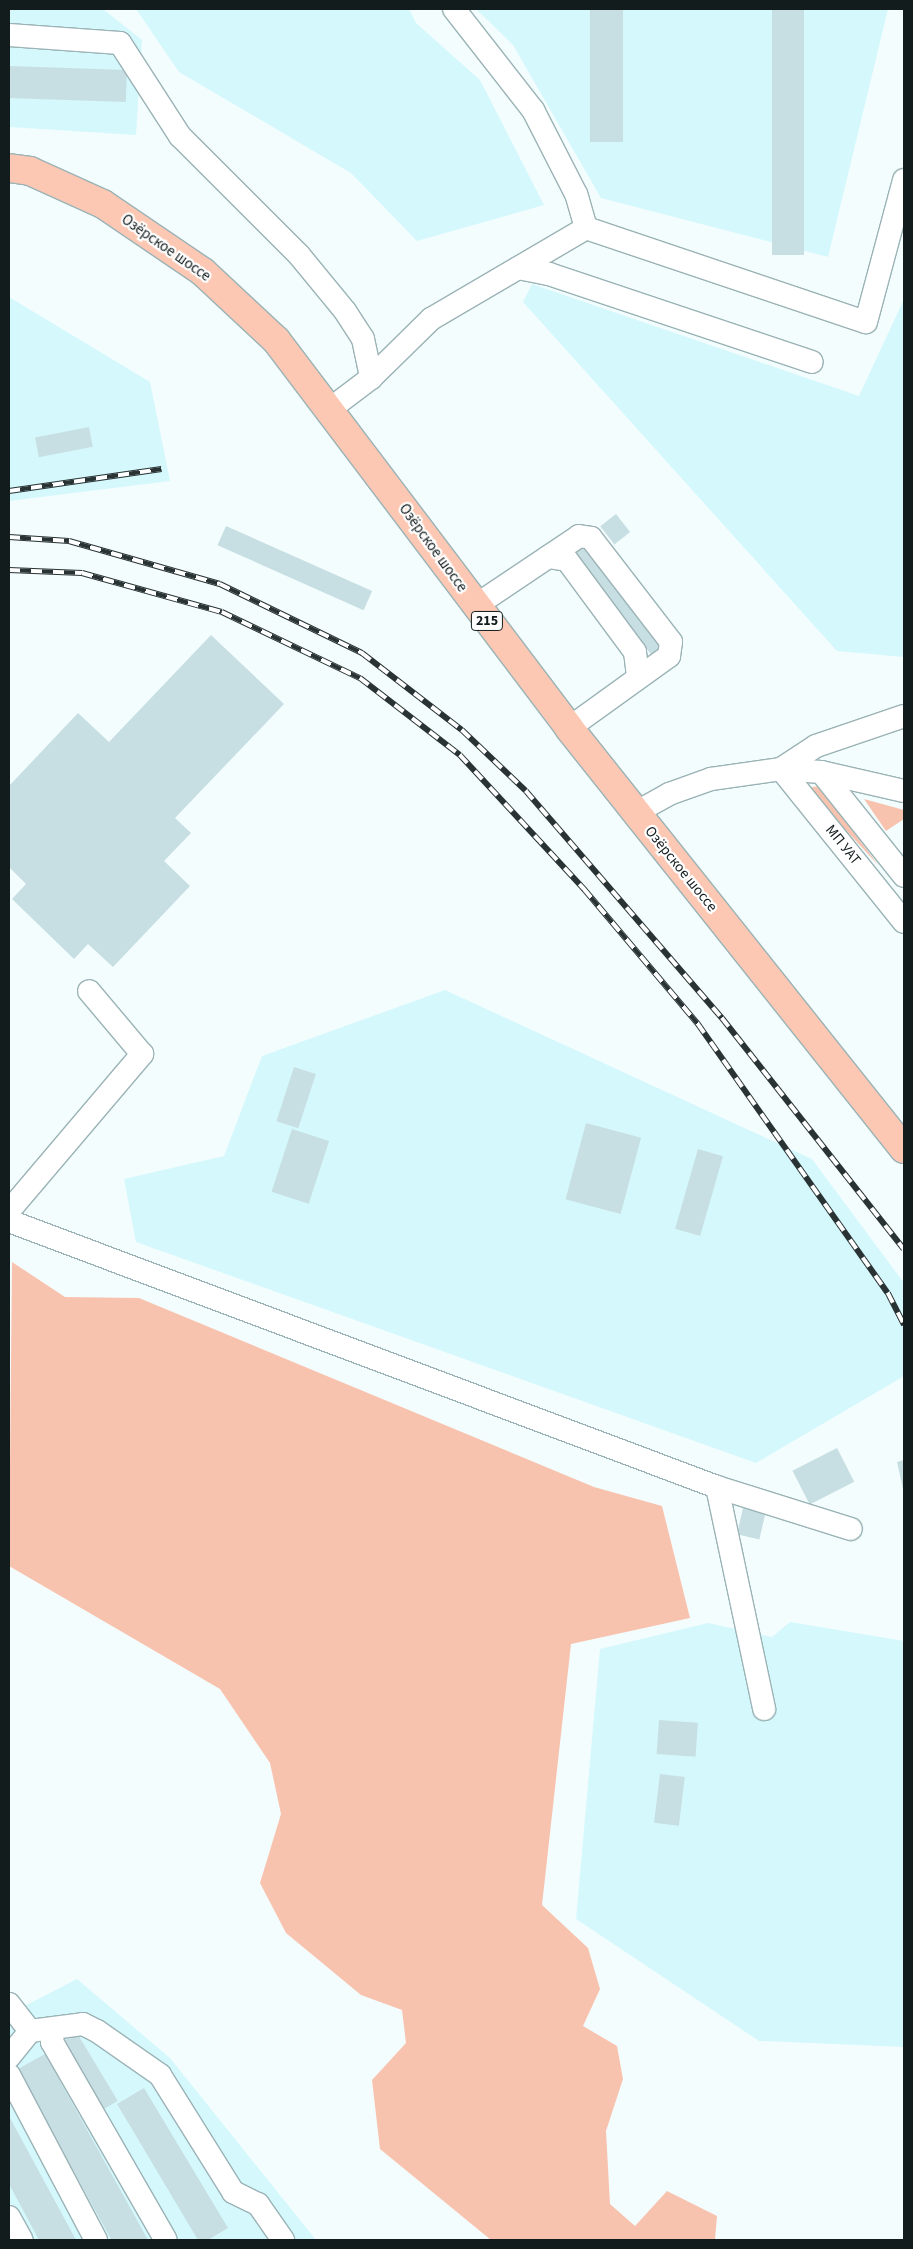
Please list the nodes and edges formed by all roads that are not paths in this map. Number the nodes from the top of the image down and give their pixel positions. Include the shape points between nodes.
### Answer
1 (454, 9) edge
2 (9, 35) edge
3 (9, 168) edge
4 (904, 180) edge
5 (586, 228) junction
6 (518, 268) junction
7 (812, 362) dead end
8 (372, 378) junction
9 (330, 408) junction
10 (548, 556) junction
11 (476, 606) junction
12 (638, 678) junction
13 (904, 716) edge
14 (569, 728) junction
15 (781, 769) junction
16 (821, 772) junction
17 (904, 791) edge
18 (636, 813) junction
19 (904, 876) edge
20 (904, 922) edge
21 (89, 991) dead end
22 (904, 1149) edge
23 (9, 1211) edge
24 (9, 1222) edge
25 (717, 1487) junction
26 (851, 1529) dead end
27 (764, 1709) dead end
28 (9, 2004) edge
29 (53, 2029) junction
30 (30, 2031) junction
31 (9, 2057) edge
32 (9, 2075) edge
33 (9, 2217) edge
34 (22, 2240) edge
35 (96, 2240) edge
36 (166, 2240) edge
37 (282, 2240) edge

1 - 5 street via 532,110 576,194
2 - 8 street via 120,43 180,136 299,255 345,311 363,339
3 - 9 main road, Озёрское шоссе / 215 via 30,171 103,204 204,272 276,340
4 - 5 street via 866,322
5 - 6 street
6 - 7 street via 549,274
6 - 8 street via 431,319
8 - 9 street
9 - 11 main road, Озёрское шоссе / 215
10 - 11 street
10 - 12 street via 567,560 635,652
10 - 12 street via 579,536 591,538 671,642 669,656
11 - 14 main road, Озёрское шоссе / 215
12 - 14 street
13 - 15 street via 816,746
14 - 18 main road, Озёрское шоссе / 215
15 - 16 street
15 - 18 street via 711,779 669,794
15 - 20 street, МП УАТ
16 - 17 street
16 - 19 street
18 - 22 main road, Озёрское шоссе / 215
21 - 23 street via 142,1054
24 - 25 street
25 - 26 street
25 - 27 street
28 - 30 street
29 - 30 street
29 - 36 street via 52,2042
29 - 37 street via 83,2024 160,2076 233,2192 258,2204
30 - 31 street
32 - 35 street
33 - 34 street

